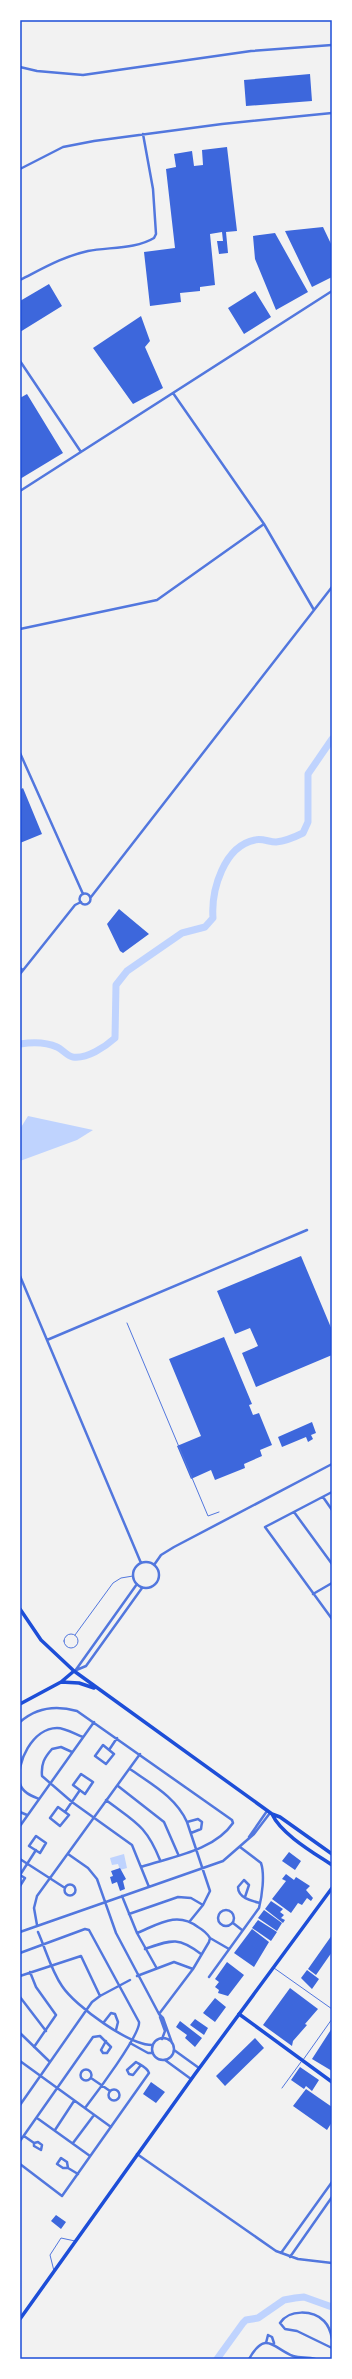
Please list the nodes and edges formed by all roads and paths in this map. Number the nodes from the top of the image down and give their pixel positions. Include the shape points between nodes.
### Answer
1 (332, 45) edge
2 (20, 67) edge
3 (332, 112) edge
4 (143, 134) junction
5 (20, 169) edge
6 (20, 280) edge
7 (332, 291) edge
8 (20, 361) edge
9 (173, 393) junction
10 (81, 452) junction
11 (20, 491) edge
12 (264, 524) junction
13 (332, 587) edge
14 (314, 610) junction
15 (20, 629) edge
16 (20, 753) edge
17 (83, 894) junction
18 (91, 897) junction
19 (81, 902) junction
20 (20, 968) edge
21 (23, 970) junction
22 (20, 974) edge
23 (307, 1230) dead end
24 (20, 1276) edge
25 (127, 1323) dead end
26 (47, 1340) junction
27 (332, 1464) edge
28 (332, 1492) edge
29 (323, 1497) junction
30 (332, 1510) edge
31 (218, 1512) dead end
32 (294, 1512) junction
33 (141, 1563) junction
34 (332, 1564) edge
35 (154, 1565) junction
36 (133, 1576) junction
37 (332, 1583) edge
38 (136, 1584) junction
39 (142, 1588) junction
40 (313, 1594) junction
41 (20, 1609) edge
42 (332, 1619) edge
43 (75, 1635) junction
44 (74, 1671) junction
45 (61, 1682) junction
46 (99, 1690) junction
47 (20, 1706) edge
48 (20, 1722) edge
49 (94, 1722) junction
50 (83, 1737) junction
51 (117, 1738) junction
52 (109, 1750) junction
53 (72, 1752) junction
54 (140, 1754) junction
55 (130, 1769) junction
56 (50, 1785) junction
57 (118, 1786) junction
58 (80, 1790) junction
59 (39, 1799) junction
60 (106, 1800) junction
61 (72, 1802) junction
62 (20, 1812) edge
63 (65, 1812) junction
64 (270, 1813) junction
65 (27, 1815) junction
66 (94, 1817) junction
67 (187, 1822) junction
68 (20, 1826) edge
69 (191, 1832) junction
70 (249, 1838) junction
71 (240, 1847) junction
72 (196, 1848) junction
73 (36, 1850) junction
74 (68, 1854) junction
75 (178, 1854) junction
76 (332, 1854) edge
77 (20, 1859) edge
78 (160, 1860) junction
79 (27, 1864) junction
80 (332, 1865) edge
81 (141, 1867) junction
82 (204, 1869) junction
83 (20, 1874) edge
84 (49, 1879) junction
85 (20, 1886) edge
86 (149, 1887) junction
87 (65, 1888) junction
88 (332, 1888) edge
89 (122, 1896) junction
90 (246, 1897) junction
91 (104, 1903) junction
92 (260, 1903) junction
93 (203, 1905) junction
94 (129, 1914) junction
95 (190, 1921) junction
96 (233, 1923) junction
97 (37, 1926) junction
98 (242, 1930) junction
99 (20, 1932) edge
100 (38, 1932) dead end
101 (137, 1933) junction
102 (210, 1938) junction
103 (43, 1945) junction
104 (145, 1949) junction
105 (229, 1949) junction
106 (20, 1953) edge
107 (201, 1954) junction
108 (51, 1966) junction
109 (156, 1967) junction
110 (274, 1968) junction
111 (193, 1969) junction
112 (30, 1972) junction
113 (20, 1976) edge
114 (137, 1976) junction
115 (209, 1977) dead end
116 (130, 1980) dead end
117 (119, 1986) junction
118 (100, 1996) junction
119 (20, 1997) edge
120 (332, 2009) edge
121 (86, 2010) junction
122 (239, 2014) junction
123 (160, 2015) junction
124 (332, 2019) edge
125 (104, 2022) junction
126 (163, 2022) junction
127 (116, 2030) junction
128 (46, 2031) junction
129 (20, 2033) edge
130 (162, 2039) junction
131 (106, 2041) junction
132 (131, 2042) junction
133 (172, 2043) junction
134 (153, 2045) junction
135 (34, 2048) junction
136 (174, 2050) junction
137 (153, 2053) junction
138 (165, 2060) junction
139 (20, 2061) edge
140 (303, 2061) junction
141 (50, 2062) junction
142 (141, 2065) junction
143 (199, 2068) junction
144 (40, 2076) junction
145 (91, 2078) junction
146 (191, 2079) junction
147 (332, 2082) edge
148 (102, 2085) junction
149 (282, 2088) dead end
150 (58, 2089) junction
151 (110, 2091) junction
152 (74, 2101) junction
153 (20, 2105) edge
154 (85, 2108) junction
155 (94, 2114) junction
156 (38, 2118) junction
157 (111, 2127) junction
158 (55, 2130) junction
159 (24, 2136) junction
160 (20, 2141) edge
161 (34, 2143) dead end
162 (73, 2143) junction
163 (137, 2154) junction
164 (90, 2156) junction
165 (20, 2164) edge
166 (68, 2168) junction
167 (78, 2174) junction
168 (332, 2182) edge
169 (332, 2197) edge
170 (76, 2241) junction
171 (281, 2253) junction
172 (290, 2257) junction
173 (332, 2263) edge
174 (54, 2271) junction
175 (20, 2319) edge
176 (332, 2339) edge
177 (266, 2343) junction
178 (274, 2344) junction
179 (332, 2348) edge
180 (291, 2357) edge
181 (249, 2359) edge
182 (315, 2359) edge

1 - 2 street via 251,51 83,75
3 - 4 street
4 - 5 street via 63,147
4 - 6 street via 153,189 156,234 154,238 141,243 87,251
7 - 9 street
8 - 10 street
9 - 10 street
9 - 12 street
10 - 11 street
12 - 14 street
12 - 15 street via 158,600
13 - 14 street
14 - 18 street
16 - 17 street
17 - 18 street
17 - 19 street via 80,896
18 - 19 street via 87,904
19 - 21 street via 75,905
20 - 21 street
21 - 22 street
23 - 26 street
24 - 26 street
25 - 31 lane via 208,1516
26 - 33 street
27 - 35 street via 174,1547 161,1556
28 - 29 street
29 - 30 street
29 - 32 street
32 - 34 street
32 - 40 street via 265,1527
33 - 35 street
33 - 36 street via 135,1568
35 - 39 street via 159,1573 158,1582 151,1587
36 - 38 street
36 - 43 lane via 121,1578 112,1584
37 - 40 street
38 - 39 street
38 - 44 street
39 - 44 street via 86,1666
40 - 42 street
41 - 44 main road via 42,1640
43 - 43 lane via 69,1634 65,1637 64,1643 68,1648 74,1648 78,1644
44 - 45 main road
44 - 46 main road
45 - 46 main road via 78,1683
45 - 47 main road
46 - 64 main road
48 - 49 street via 33,1712 57,1707 77,1711
49 - 50 street
49 - 51 street
50 - 53 street
50 - 59 street via 57,1728 42,1732 30,1742 20,1772 20,1785 25,1792
51 - 52 street
51 - 54 street
52 - 52 street via 102,1745 95,1756 106,1764 114,1754
53 - 56 street
53 - 56 street via 61,1747 52,1749 44,1758 42,1776
54 - 55 street
54 - 72 street via 232,1820 233,1823 222,1837
55 - 57 street
55 - 67 street via 166,1794 182,1810
56 - 59 street
56 - 61 street
57 - 60 street
57 - 75 street via 164,1822
58 - 58 street via 84,1794 93,1782 81,1774 73,1785
58 - 61 street
59 - 65 street
60 - 66 street
60 - 78 street via 145,1829
61 - 63 street
61 - 66 street
62 - 65 street
63 - 63 street via 58,1807 50,1818 60,1826 69,1815
64 - 70 street
64 - 70 street via 264,1815
64 - 76 main road via 280,1817
64 - 80 main road via 289,1833
65 - 68 street
66 - 74 street
66 - 81 street via 132,1845
67 - 69 street
67 - 69 street via 198,1819 202,1822 201,1829
69 - 72 street
70 - 71 street
71 - 82 street via 223,1861
71 - 92 street via 261,1863 263,1871
72 - 75 street
72 - 82 street
73 - 73 street via 40,1853 46,1843 36,1836 29,1846
73 - 79 street
74 - 84 street
74 - 91 street via 88,1868 97,1879
75 - 78 street
77 - 79 street
78 - 81 street
79 - 83 street
79 - 84 street
81 - 86 street
82 - 86 street
82 - 93 street via 210,1891
83 - 85 street via 25,1878
84 - 87 street
84 - 97 street via 34,1902
86 - 89 street
87 - 87 street via 69,1896 75,1892 72,1885
88 - 110 main road
89 - 91 street
89 - 94 street
90 - 90 street via 249,1885 244,1880 238,1890
90 - 92 street via 249,1901
91 - 97 street
91 - 114 street
92 - 98 street
93 - 94 street via 191,1898 178,1897
93 - 95 street
94 - 101 street
95 - 101 street via 172,1919
95 - 102 street
96 - 96 street via 234,1916 225,1910 221,1910 216,1916 217,1920 228,1927
96 - 98 street
97 - 99 street
98 - 105 street
100 - 103 street
101 - 104 street
102 - 105 street
102 - 107 street
103 - 106 street
103 - 108 street
103 - 117 street via 85,1929 89,1930
104 - 107 street via 177,1940 188,1944
104 - 109 street
105 - 115 street
107 - 111 street
108 - 112 street
108 - 118 street via 81,1956
108 - 121 street via 62,1988
109 - 111 street via 174,1962
109 - 114 street
110 - 120 lane
110 - 122 main road
111 - 123 street
112 - 113 street
112 - 128 street via 36,1987 56,2015
114 - 123 street
116 - 117 street
117 - 118 street
117 - 132 street via 139,2022 139,2028
118 - 121 street
119 - 128 street
121 - 125 street
121 - 141 street
122 - 140 main road
122 - 143 main road
123 - 126 street
124 - 140 lane
125 - 127 street
125 - 127 street via 111,2013 115,2014 118,2022
126 - 130 street via 166,2031
126 - 133 street
127 - 132 street
128 - 135 street
129 - 135 street
130 - 133 street
130 - 134 street
131 - 131 street via 101,2050 103,2053 112,2047
131 - 150 street via 97,2035
132 - 134 street
132 - 137 street via 148,2053
132 - 148 street
133 - 136 street
134 - 137 street
135 - 141 street
136 - 138 street via 171,2057
136 - 143 street
137 - 138 street via 158,2059
138 - 146 street
139 - 144 street
140 - 147 main road
140 - 149 lane
141 - 144 street
142 - 142 street via 133,2063 127,2070 129,2074 133,2075
142 - 157 street via 148,2073
143 - 146 main road
144 - 150 street
144 - 153 street
145 - 145 street via 89,2070 81,2072 80,2076 84,2081
145 - 148 street
146 - 163 main road
148 - 151 street
148 - 154 street
150 - 152 street
150 - 156 street
151 - 151 street via 108,2096 111,2100 119,2099 119,2091
152 - 154 street
152 - 158 street
154 - 155 street
155 - 157 street
155 - 162 street
156 - 158 street
156 - 159 street
157 - 164 street
158 - 162 street
159 - 160 street
159 - 161 street
162 - 164 street
163 - 170 main road
163 - 171 street
164 - 167 street
165 - 167 street via 62,2196
166 - 166 street via 68,2162 61,2158 57,2164
166 - 167 street
168 - 171 street
169 - 172 street
170 - 174 main road
170 - 174 lane via 61,2238 50,2256
171 - 172 street
172 - 173 street
174 - 175 main road
176 - 179 street via 324,2321 309,2313 292,2314 280,2323 285,2329 297,2331
177 - 178 street
177 - 178 street via 268,2335 272,2337
177 - 181 street
178 - 180 street
180 - 182 street

